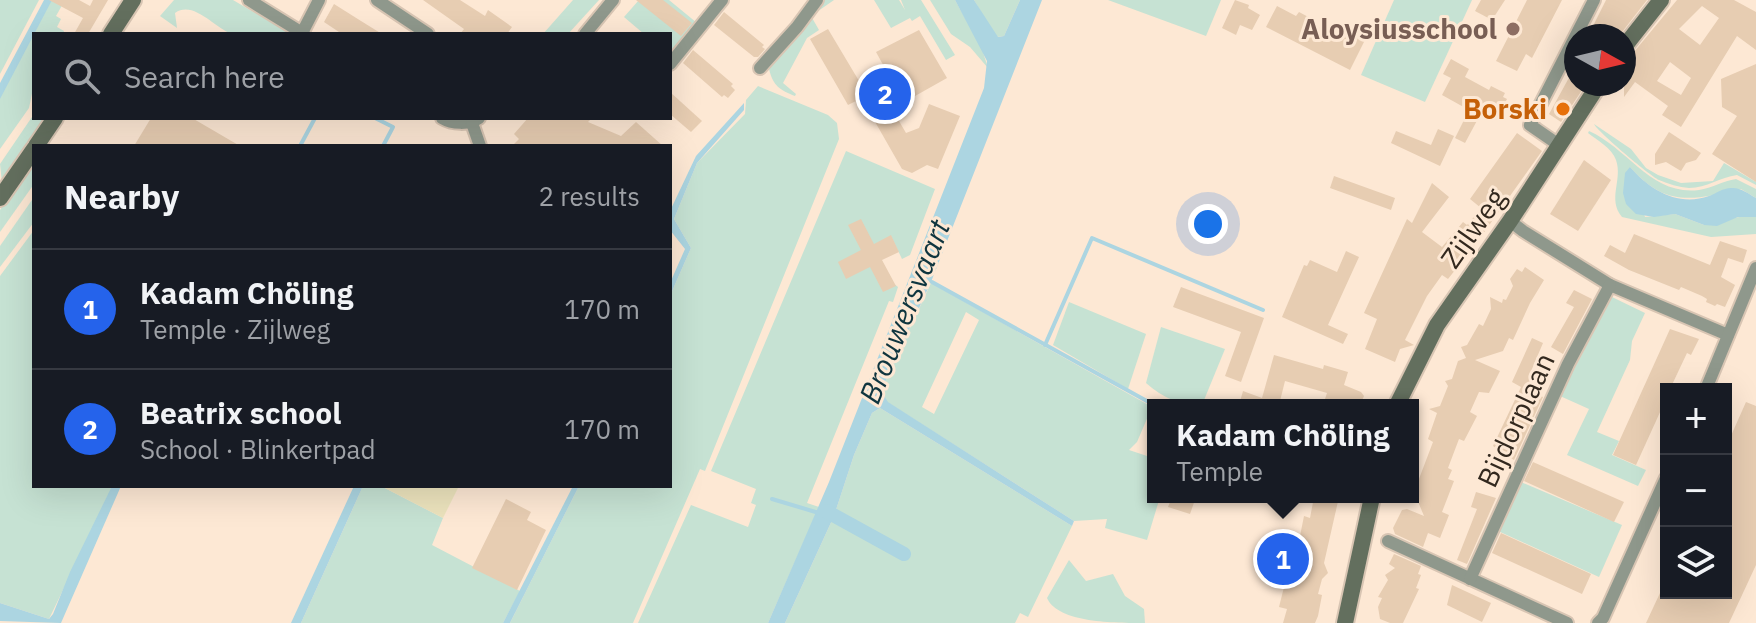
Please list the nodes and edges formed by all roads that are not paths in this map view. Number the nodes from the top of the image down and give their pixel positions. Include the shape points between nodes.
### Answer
1 (133, 0) edge
2 (249, 0) edge
3 (319, 0) edge
4 (377, 0) edge
5 (613, 0) edge
6 (722, 0) edge
7 (817, 0) edge
8 (1594, 0) edge
9 (1661, 0) edge
10 (112, 32) edge
11 (301, 32) edge
12 (303, 32) edge
13 (425, 32) edge
14 (587, 32) edge
15 (1636, 32) edge
16 (672, 62) edge
17 (760, 68) dead end
18 (1591, 96) edge
19 (54, 120) edge
20 (445, 120) edge
21 (476, 120) edge
22 (38, 144) edge
23 (480, 144) edge
24 (1559, 145) junction
25 (32, 152) edge
26 (0, 198) edge
27 (1510, 221) junction
28 (1756, 268) edge
29 (1610, 285) junction
30 (1728, 335) junction
31 (1708, 383) edge
32 (1399, 399) edge
33 (1660, 491) edge
34 (1371, 503) edge
35 (1388, 541) dead end
36 (1470, 579) junction
37 (1345, 623) edge
38 (1567, 623) edge
39 (1598, 623) edge

1 - 10 main road
2 - 11 street
3 - 12 street
4 - 13 street
5 - 14 street
6 - 16 street
7 - 17 street
8 - 24 street via 1530,125
9 - 15 main road
18 - 24 main road, Zijlweg
19 - 22 main road
20 - 21 street
21 - 23 street
24 - 27 main road, Zijlweg
25 - 26 main road
27 - 29 street
27 - 32 main road, Zijlweg via 1437,325
28 - 30 street
29 - 30 street
29 - 36 street, Bijdorplaan
30 - 31 street
33 - 39 street
34 - 37 main road
35 - 36 street
36 - 38 street

